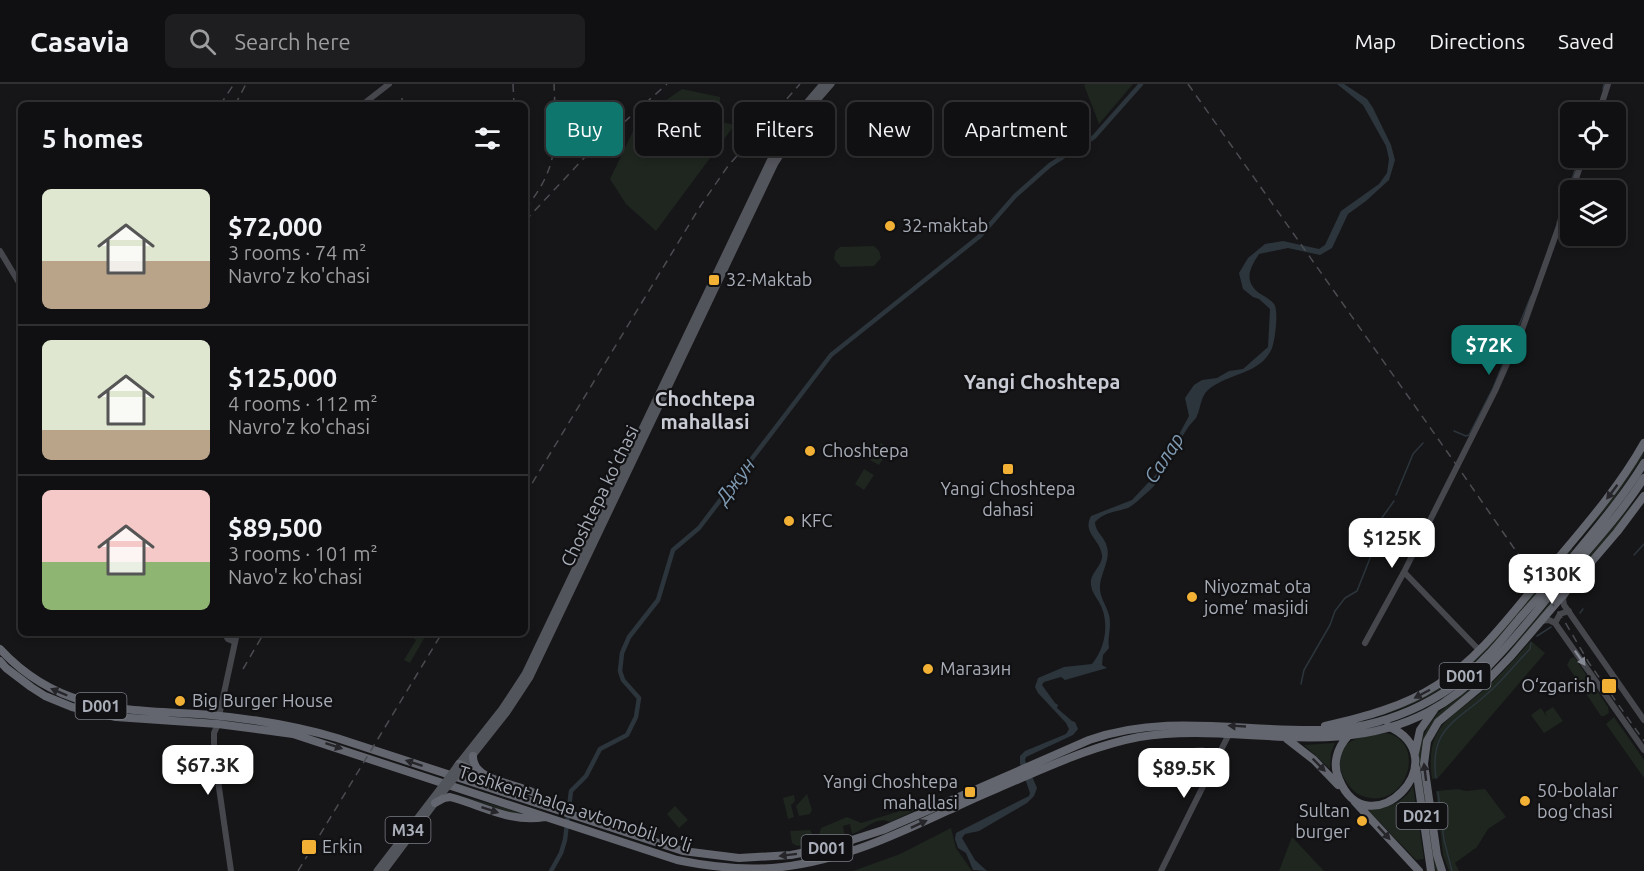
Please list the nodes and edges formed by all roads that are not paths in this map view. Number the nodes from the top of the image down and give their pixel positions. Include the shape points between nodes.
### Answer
1 (389, 84) edge
2 (823, 84) edge
3 (831, 84) edge
4 (1608, 84) edge
5 (366, 102) edge
6 (808, 102) edge
7 (815, 102) edge
8 (1602, 102) edge
9 (778, 156) edge
10 (1560, 223) edge
11 (0, 251) edge
12 (18, 281) edge
13 (1644, 443) edge
14 (1644, 463) edge
15 (1644, 478) edge
16 (1644, 488) edge
17 (1635, 492) junction
18 (1644, 496) edge
19 (1605, 524) junction
20 (1584, 544) junction
21 (1566, 548) junction
22 (1404, 572) junction
23 (1567, 591) junction
24 (559, 609) junction
25 (1569, 611) junction
26 (1541, 621) junction
27 (1555, 623) junction
28 (226, 636) edge
29 (236, 636) edge
30 (235, 642) junction
31 (1365, 643) dead end
32 (0, 649) edge
33 (1479, 650) junction
34 (1511, 656) junction
35 (0, 661) edge
36 (1492, 662) junction
37 (1439, 705) junction
38 (219, 720) junction
39 (1644, 720) edge
40 (1378, 723) junction
41 (1359, 727) junction
42 (1390, 728) junction
43 (1295, 730) junction
44 (1229, 734) junction
45 (1347, 737) junction
46 (1286, 738) junction
47 (1090, 744) junction
48 (1644, 750) edge
49 (473, 756) junction
50 (1415, 760) junction
51 (461, 767) junction
52 (481, 773) junction
53 (1014, 777) junction
54 (442, 790) junction
55 (1349, 796) junction
56 (435, 803) junction
57 (550, 807) junction
58 (546, 816) junction
59 (883, 830) junction
60 (886, 838) junction
61 (1430, 868) edge
62 (231, 871) edge
63 (377, 871) edge
64 (384, 871) edge
65 (1161, 871) edge
66 (1419, 871) edge
67 (1442, 871) edge

1 - 5 street
2 - 6 main road, Choshtepa ko'chasi
3 - 7 main road, Choshtepa ko'chasi
4 - 8 street
9 - 24 main road, Choshtepa ko'chasi
10 - 22 street via 1500,380
11 - 12 street
13 -> 21 highway via 1614,491
14 - 19 highway, D001
15 - 17 highway, D001
16 - 17 highway
17 - 19 highway, D001
18 - 23 highway
19 - 20 highway, D001
19 - 36 highway, D001
20 - 21 highway
20 - 40 highway, D001 via 1473,670 1426,703
21 - 33 highway
22 - 31 street
22 - 33 street
23 - 25 street via 1563,601
23 - 26 highway
24 - 49 main road, Choshtepa ko'chasi via 542,654 518,697
24 - 51 main road, Choshtepa ko'chasi via 516,690
25 - 27 street via 1560,614
25 - 39 street
26 - 27 street
26 - 34 highway
27 -> 48 street
28 - 30 street
29 - 30 street
30 - 38 street
38 -> 32 highway, Toshkent halqa avtomobil yo'li / D001 via 88,703 38,682
33 -> 43 highway via 1448,678 1401,704 1344,722
34 - 36 highway
67 -> 34 highway via 1424,764 1427,741 1442,718
35 - 38 highway, Toshkent halqa avtomobil yo'li / D001 via 45,696 72,707 116,717
36 - 37 highway, D001
37 - 42 highway, D001
37 - 50 highway, D021 via 1420,730
57 -> 38 highway, Toshkent halqa avtomobil yo'li / D001 via 303,728 272,722
38 -> 58 highway, Toshkent halqa avtomobil yo'li / D001 via 304,737
38 - 62 street via 214,732 214,753
40 - 41 highway, Toshkent halqa avtomobil yo'li / D001
40 - 42 highway, D021
41 - 43 highway, Toshkent halqa avtomobil yo'li / D001
41 - 45 highway, D021
42 - 45 highway, Toshkent halqa avtomobil yo'li / D001
42 - 50 highway, D021 via 1408,742
43 -> 47 highway, Toshkent halqa avtomobil yo'li / D001 via 1172,725 1142,728
44 - 46 highway, Toshkent halqa avtomobil yo'li / D001
44 - 47 highway, Toshkent halqa avtomobil yo'li / D001 via 1161,734
44 - 65 street
45 - 46 highway, Toshkent halqa avtomobil yo'li / D001
45 - 55 highway, D021 via 1339,749 1336,765
46 -> 55 highway, D021 via 1314,759
47 - 53 highway, Toshkent halqa avtomobil yo'li / D001
49 - 51 main road, Choshtepa ko'chasi
49 - 52 highway
50 - 55 highway, D021 via 1410,783 1392,800 1368,805
50 - 61 highway, D021
51 - 52 highway
51 - 54 main road, Choshtepa ko'chasi / M34, bridge
52 - 57 highway via 531,791
53 - 59 highway, Toshkent halqa avtomobil yo'li / D001
60 -> 53 highway, Toshkent halqa avtomobil yo'li / D001
54 - 56 main road, Choshtepa ko'chasi / M34
54 - 63 main road, Choshtepa ko'chasi / M34
55 -> 66 highway, D021
56 -> 58 highway via 448,797 515,818
56 - 64 main road, Choshtepa ko'chasi / M34
59 -> 57 highway, Toshkent halqa avtomobil yo'li / D001 via 827,848 776,856 723,857 662,845
58 - 60 highway, Toshkent halqa avtomobil yo'li / D001 via 660,855 717,867 779,867 829,858
59 - 60 highway
61 - 66 highway via 1422,863

